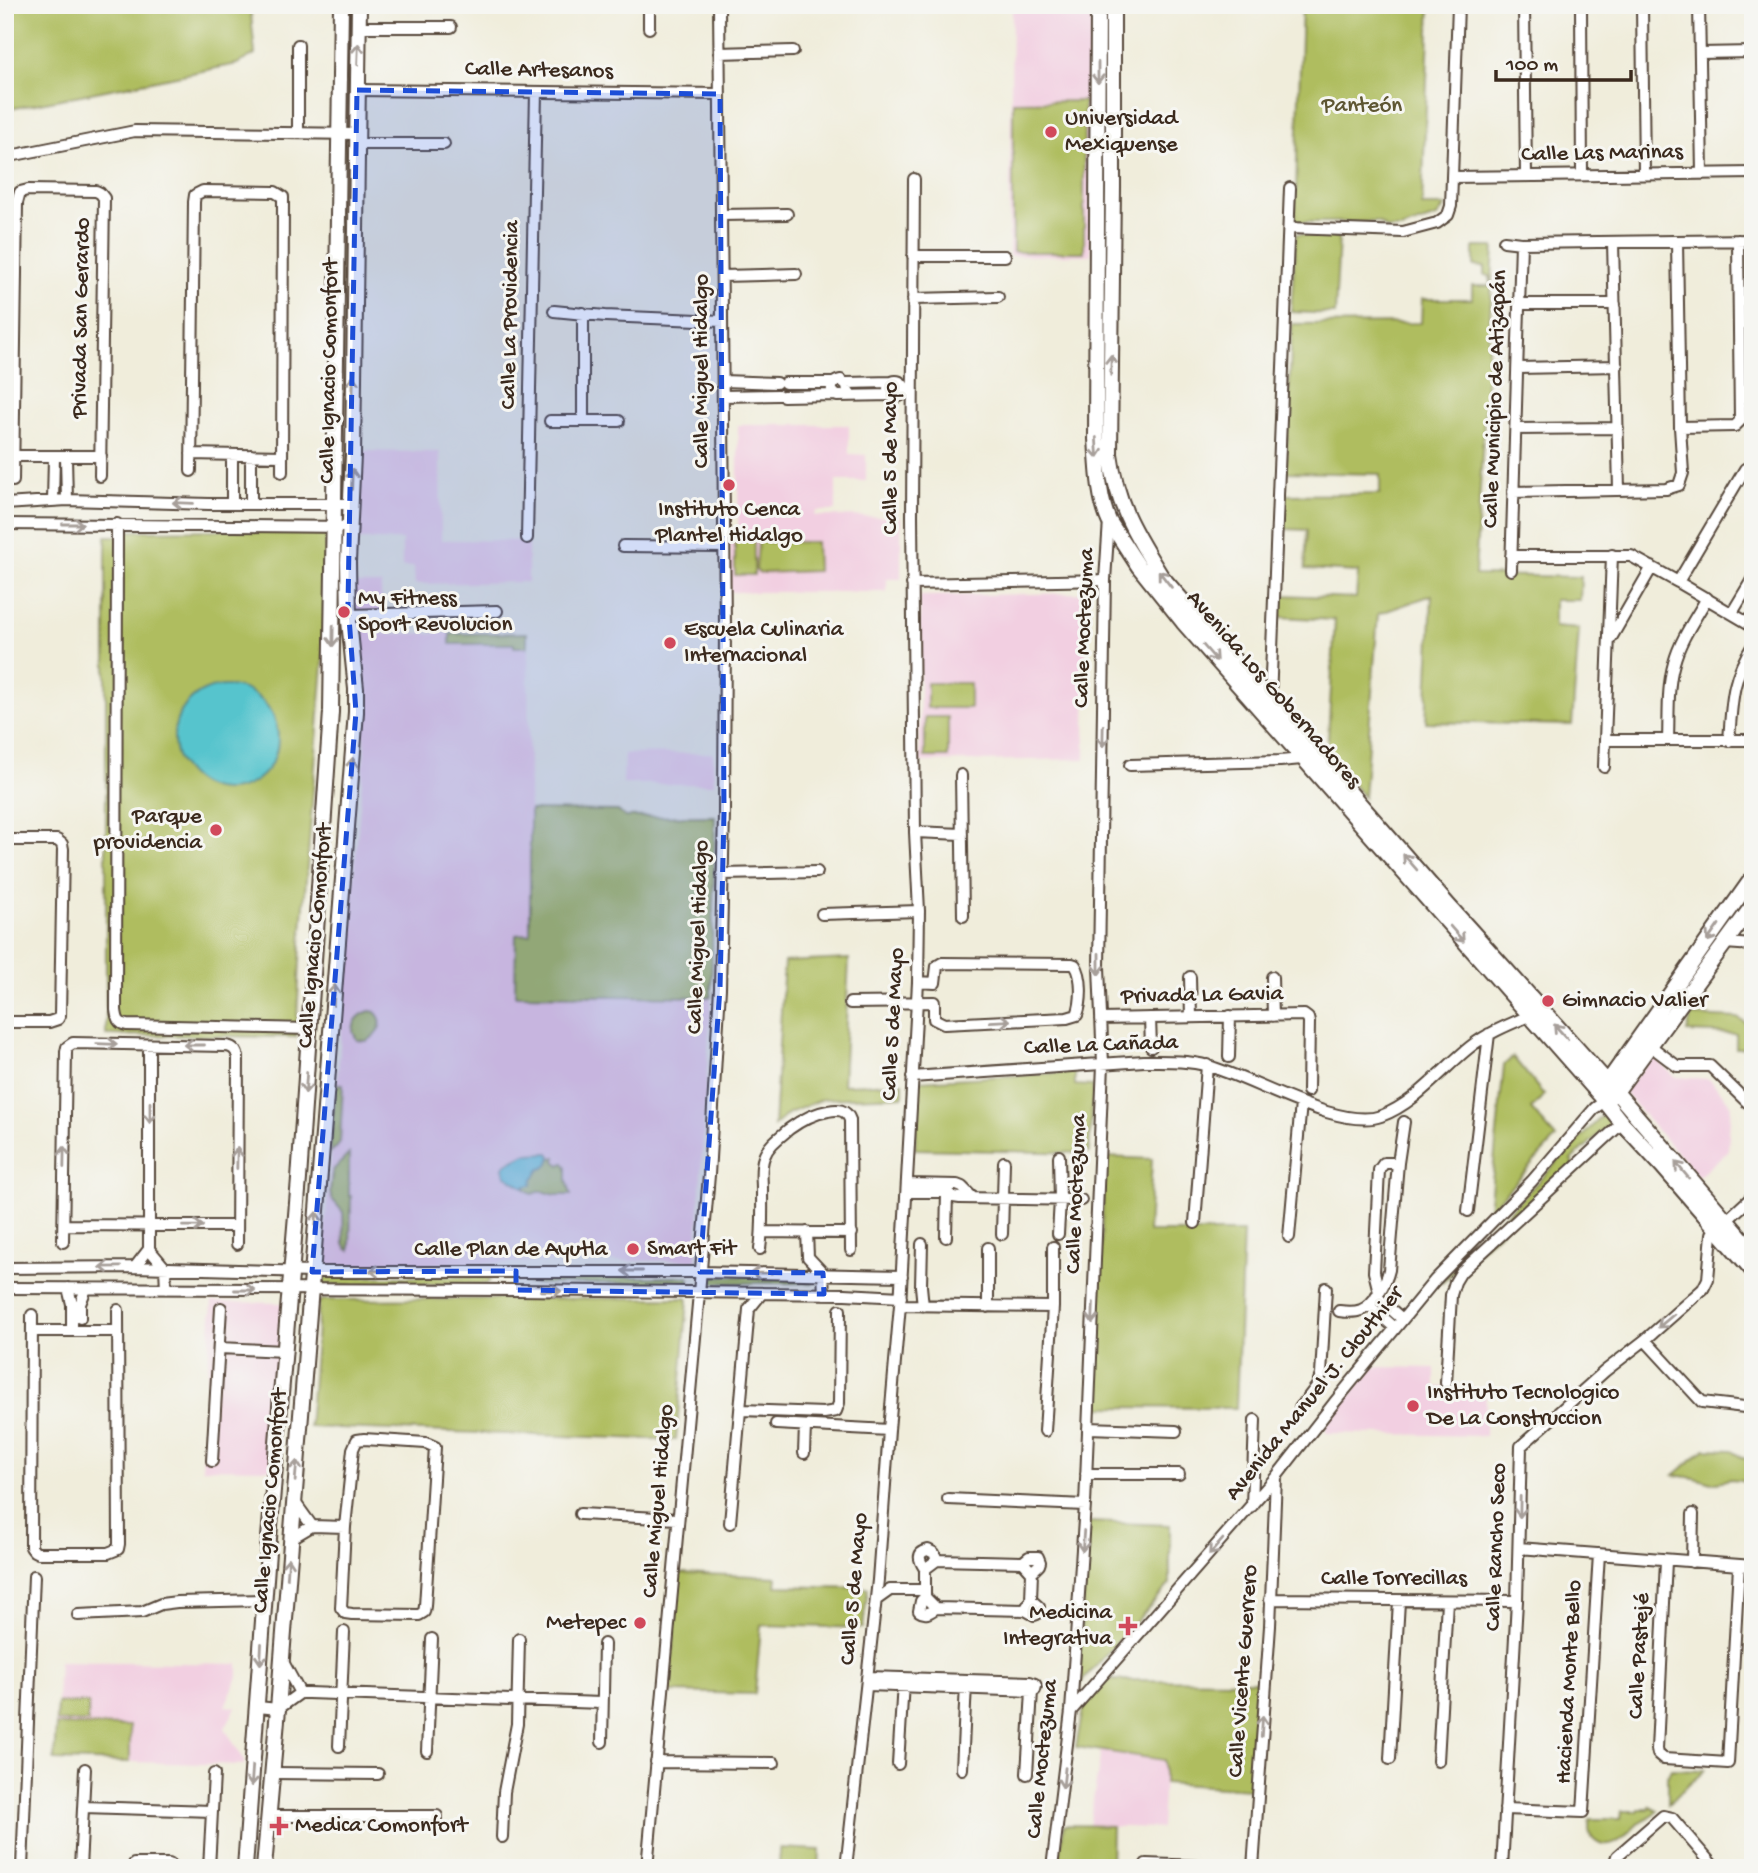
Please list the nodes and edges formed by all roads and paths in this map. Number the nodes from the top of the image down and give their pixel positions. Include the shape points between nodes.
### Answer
1 (341, 5) edge
2 (359, 5) edge
3 (649, 5) edge
4 (719, 5) edge
5 (1098, 5) edge
6 (1113, 5) edge
7 (1458, 5) edge
8 (1524, 5) edge
9 (1581, 5) edge
10 (1642, 5) edge
11 (1699, 5) edge
12 (359, 27) junction
13 (451, 27) dead end
14 (649, 28) dead end
15 (298, 45) dead end
16 (793, 51) dead end
17 (1753, 52) edge
18 (719, 53) junction
19 (1700, 53) junction
20 (358, 90) junction
21 (536, 93) junction
22 (720, 94) junction
23 (298, 133) junction
24 (340, 134) junction
25 (356, 139) junction
26 (444, 144) dead end
27 (5, 157) edge
28 (1702, 173) junction
29 (1753, 173) edge
30 (1644, 174) junction
31 (1582, 175) junction
32 (1526, 176) junction
33 (1452, 177) junction
34 (914, 179) dead end
35 (1290, 188) dead end
36 (787, 214) dead end
37 (721, 215) junction
38 (1289, 228) junction
39 (1738, 240) junction
40 (1753, 240) edge
41 (1504, 241) dead end
42 (1677, 241) junction
43 (1613, 242) junction
44 (1521, 243) junction
45 (913, 256) junction
46 (1005, 256) dead end
47 (1097, 272) junction
48 (1112, 272) junction
49 (796, 274) dead end
50 (722, 275) junction
51 (998, 297) dead end
52 (913, 299) junction
53 (1520, 304) junction
54 (1615, 304) junction
55 (554, 311) dead end
56 (583, 313) junction
57 (722, 321) junction
58 (1617, 366) junction
59 (1518, 368) junction
60 (723, 381) junction
61 (781, 383) junction
62 (838, 391) junction
63 (723, 396) junction
64 (780, 396) junction
65 (550, 421) dead end
66 (583, 421) junction
67 (619, 421) dead end
68 (1680, 427) junction
69 (1618, 428) junction
70 (1516, 429) junction
71 (191, 454) junction
72 (232, 455) junction
73 (251, 455) junction
74 (14, 456) junction
75 (100, 456) junction
76 (282, 456) junction
77 (54, 457) junction
78 (66, 457) junction
79 (1753, 465) edge
80 (191, 471) dead end
81 (282, 472) dead end
82 (100, 476) dead end
83 (13, 481) dead end
84 (1619, 490) junction
85 (1513, 492) junction
86 (67, 500) junction
87 (52, 501) junction
88 (5, 504) edge
89 (209, 504) junction
90 (242, 504) junction
91 (334, 504) junction
92 (351, 504) junction
93 (1109, 521) junction
94 (5, 524) edge
95 (117, 524) junction
96 (208, 525) junction
97 (243, 525) junction
98 (334, 526) junction
99 (350, 527) junction
100 (527, 538) dead end
101 (623, 546) dead end
102 (724, 547) junction
103 (1612, 555) junction
104 (1511, 556) junction
105 (1652, 567) junction
106 (1511, 570) dead end
107 (1753, 578) edge
108 (1105, 580) junction
109 (1678, 582) junction
110 (912, 584) junction
111 (1707, 598) junction
112 (497, 611) dead end
113 (1732, 613) junction
114 (349, 615) junction
115 (1753, 626) edge
116 (1610, 640) junction
117 (1753, 645) edge
118 (1270, 701) junction
119 (1605, 740) junction
120 (1668, 740) junction
121 (1753, 740) edge
122 (1729, 741) junction
123 (1302, 759) junction
124 (1130, 765) dead end
125 (1604, 767) dead end
126 (961, 775) dead end
127 (1330, 779) junction
128 (915, 832) junction
129 (962, 834) junction
130 (5, 840) edge
131 (817, 872) dead end
132 (722, 874) junction
133 (1753, 877) edge
134 (1753, 905) edge
135 (919, 911) junction
136 (822, 914) dead end
137 (963, 916) dead end
138 (1725, 943) junction
139 (1753, 945) edge
140 (1190, 977) dead end
141 (1272, 977) dead end
142 (918, 982) junction
143 (917, 1002) junction
144 (850, 1003) dead end
145 (1535, 1013) junction
146 (1230, 1016) junction
147 (1273, 1016) junction
148 (1150, 1017) junction
149 (1191, 1017) junction
150 (1101, 1019) junction
151 (5, 1022) edge
152 (309, 1029) junction
153 (1489, 1034) junction
154 (1644, 1041) junction
155 (149, 1045) junction
156 (1151, 1047) dead end
157 (1229, 1057) dead end
158 (1103, 1064) junction
159 (1207, 1065) junction
160 (912, 1077) junction
161 (1308, 1091) dead end
162 (1604, 1096) junction
163 (1301, 1103) junction
164 (1753, 1104) edge
165 (1404, 1122) dead end
166 (1622, 1123) junction
167 (1059, 1156) dead end
168 (1004, 1162) dead end
169 (1398, 1163) junction
170 (908, 1188) junction
171 (947, 1192) junction
172 (1753, 1196) edge
173 (973, 1198) junction
174 (1003, 1199) junction
175 (1060, 1200) junction
176 (1081, 1200) dead end
177 (1468, 1211) dead end
178 (1195, 1223) dead end
179 (64, 1225) junction
180 (1721, 1225) junction
181 (237, 1226) junction
182 (150, 1227) junction
183 (763, 1232) junction
184 (807, 1232) junction
185 (852, 1233) junction
186 (1002, 1234) dead end
187 (1058, 1234) dead end
188 (946, 1237) dead end
189 (1289, 1237) dead end
190 (63, 1242) dead end
191 (237, 1244) dead end
192 (922, 1244) dead end
193 (1053, 1247) dead end
194 (149, 1248) junction
195 (988, 1248) dead end
196 (760, 1249) dead end
197 (851, 1251) dead end
198 (1753, 1251) edge
199 (808, 1257) junction
200 (135, 1267) junction
201 (5, 1268) edge
202 (165, 1268) junction
203 (199, 1268) junction
204 (291, 1271) junction
205 (498, 1271) junction
206 (516, 1271) junction
207 (1753, 1271) edge
208 (312, 1272) junction
209 (701, 1272) junction
210 (793, 1273) junction
211 (824, 1273) junction
212 (844, 1274) junction
213 (902, 1276) junction
214 (921, 1286) junction
215 (5, 1288) edge
216 (68, 1288) junction
217 (1326, 1288) dead end
218 (86, 1289) junction
219 (166, 1289) junction
220 (200, 1290) junction
221 (290, 1290) junction
222 (311, 1290) junction
223 (516, 1290) junction
224 (498, 1291) junction
225 (699, 1293) junction
226 (762, 1293) junction
227 (734, 1294) junction
228 (824, 1294) junction
229 (845, 1294) junction
230 (901, 1298) junction
231 (1374, 1298) junction
232 (76, 1304) junction
233 (923, 1306) junction
234 (988, 1307) junction
235 (1054, 1307) junction
236 (221, 1308) dead end
237 (749, 1309) junction
238 (840, 1310) dead end
239 (118, 1311) dead end
240 (1339, 1311) dead end
241 (32, 1315) dead end
242 (1399, 1324) junction
243 (33, 1331) junction
244 (76, 1331) junction
245 (118, 1331) junction
246 (1645, 1340) junction
247 (219, 1348) junction
248 (284, 1351) junction
249 (1446, 1382) dead end
250 (1325, 1394) junction
251 (1300, 1408) dead end
252 (1753, 1408) edge
253 (741, 1410) junction
254 (1255, 1420) dead end
255 (776, 1424) dead end
256 (805, 1426) junction
257 (1088, 1428) junction
258 (888, 1430) junction
259 (1045, 1431) dead end
260 (1176, 1431) dead end
261 (804, 1452) dead end
262 (212, 1461) dead end
263 (1086, 1474) junction
264 (1179, 1474) dead end
265 (1276, 1477) junction
266 (947, 1499) dead end
267 (294, 1501) junction
268 (1085, 1505) junction
269 (1252, 1506) junction
270 (580, 1514) dead end
271 (1693, 1514) dead end
272 (678, 1519) junction
273 (730, 1523) dead end
274 (312, 1526) junction
275 (345, 1527) junction
276 (290, 1539) junction
277 (1519, 1548) junction
278 (1598, 1554) junction
279 (1666, 1560) junction
280 (1692, 1562) junction
281 (1739, 1566) junction
282 (1753, 1566) edge
283 (34, 1576) dead end
284 (878, 1580) junction
285 (890, 1590) junction
286 (925, 1594) junction
287 (1270, 1599) junction
288 (264, 1600) junction
289 (876, 1600) junction
290 (1399, 1601) junction
291 (1447, 1601) junction
292 (1517, 1601) junction
293 (78, 1615) dead end
294 (344, 1632) dead end
295 (432, 1639) dead end
296 (519, 1639) dead end
297 (604, 1644) dead end
298 (282, 1660) junction
299 (868, 1681) junction
300 (903, 1683) junction
301 (966, 1685) junction
302 (300, 1693) junction
303 (341, 1695) junction
304 (429, 1698) junction
305 (518, 1701) junction
306 (602, 1703) junction
307 (258, 1707) junction
308 (278, 1709) junction
309 (1071, 1711) junction
310 (602, 1742) dead end
311 (339, 1745) dead end
312 (427, 1751) dead end
313 (1390, 1759) dead end
314 (1438, 1760) dead end
315 (656, 1762) junction
316 (774, 1763) dead end
317 (898, 1764) dead end
318 (85, 1769) dead end
319 (962, 1769) dead end
320 (272, 1773) junction
321 (214, 1774) dead end
322 (378, 1774) dead end
323 (1027, 1774) dead end
324 (84, 1807) junction
325 (1505, 1809) junction
326 (212, 1811) junction
327 (269, 1816) junction
328 (437, 1816) dead end
329 (502, 1837) dead end
330 (134, 1864) dead end
331 (1146, 1864) dead end
332 (1617, 1864) edge
333 (22, 1868) edge
334 (80, 1868) edge
335 (174, 1868) edge
336 (209, 1868) edge
337 (245, 1868) edge
338 (264, 1868) edge
339 (647, 1868) edge
340 (846, 1868) edge
341 (1052, 1868) edge
342 (1253, 1868) edge
343 (1502, 1868) edge
344 (1715, 1868) edge

1 - 24 main road, Calle Ignacio Comonfort
2 - 12 main road, Calle Ignacio Comonfort
3 - 14 street
4 - 18 street, Calle Miguel Hidalgo
5 -> 47 main road, Avenida Los Gobernadores
6 - 48 main road, Avenida Los Gobernadores
7 - 33 street
8 - 32 street
9 - 31 street
10 - 30 street
11 - 19 street
12 - 13 street
20 -> 12 main road, Calle Ignacio Comonfort
15 - 23 street
16 - 18 street
17 - 19 street
18 - 22 street, Calle Miguel Hidalgo
19 - 28 street
20 - 21 street, Calle Artesanos
20 - 25 main road, Calle Ignacio Comonfort
21 - 22 street, Calle Artesanos
21 - 100 street, Calle La Providencia
22 - 37 street, Calle Miguel Hidalgo
23 - 24 street
23 - 27 street via 135,131
24 - 25 street
24 - 91 main road, Calle Ignacio Comonfort
25 - 26 street
92 -> 25 main road, Calle Ignacio Comonfort
28 - 29 street, Calle Las Marinas
28 - 30 street, Calle Las Marinas
30 - 31 street, Calle Las Marinas
31 - 32 street, Calle Las Marinas
32 - 33 street, Calle Las Marinas
33 - 38 street via 1451,206 1437,223 1398,233
34 - 45 street, Calle 5 de Mayo
35 - 38 street
36 - 37 street
37 - 50 street, Calle Miguel Hidalgo
38 - 118 street
39 - 40 street
39 - 42 street
39 - 68 street via 1741,416 1735,426
41 - 44 street
42 - 43 street
42 - 68 street
43 - 44 street
43 - 54 street
44 - 53 street, Calle Municipio de Atizapán
45 - 46 street
45 - 52 street, Calle 5 de Mayo
47 - 48 main road
47 -> 93 main road, Avenida Los Gobernadores via 1096,439
118 -> 48 main road, Avenida Los Gobernadores via 1161,576 1131,528 1118,495 1110,454
49 - 50 street
50 - 57 street, Calle Miguel Hidalgo
51 - 52 street
52 - 110 street, Calle 5 de Mayo
53 - 54 street
53 - 59 street, Calle Municipio de Atizapán
54 - 58 street
55 - 56 street
56 - 57 street
56 - 66 street
57 - 60 street, Calle Miguel Hidalgo
58 - 59 street
58 - 69 street
59 - 70 street, Calle Municipio de Atizapán
60 - 61 street
60 - 63 street, Calle Miguel Hidalgo
61 - 62 street
61 - 64 street via 788,390
62 - 62 street via 848,388 846,383 897,381 904,390 899,396
62 - 64 street
63 - 64 street
63 - 102 street, Calle Miguel Hidalgo
65 - 66 street
66 - 67 street
68 - 84 street via 1683,473 1679,485
69 - 70 street
69 - 84 street
70 - 85 street, Calle Municipio de Atizapán
71 - 72 street
71 - 76 street via 195,195 203,191 275,192 284,201
71 - 80 street
72 - 73 street
72 - 90 street
73 - 76 street
73 - 90 street
74 - 75 street, Privada San Gerardo via 17,203 20,192 28,190 96,191 104,198
74 - 77 street
74 - 83 street, Privada San Gerardo
75 - 78 street
75 - 82 street, Privada San Gerardo
76 - 81 street
77 - 78 street
77 - 87 street
78 - 86 street
79 - 109 street via 1745,469
84 - 85 street
85 - 104 street, Calle Municipio de Atizapán
86 - 87 street
89 -> 86 street
87 - 88 street
89 - 90 street
89 - 96 street
90 - 91 street
90 - 97 street
91 - 92 street
91 - 98 main road, Calle Ignacio Comonfort
92 - 99 main road, Calle Ignacio Comonfort
93 - 108 street, Calle Moctezuma
93 -> 123 main road, Avenida Los Gobernadores via 1149,582
94 -> 95 street
95 - 96 street
95 - 152 street via 118,1020 122,1025
96 - 97 street
97 - 98 street
98 - 99 street
98 -> 152 main road, Calle Ignacio Comonfort via 331,712
99 - 114 main road, Calle Ignacio Comonfort
101 - 102 street
102 - 132 street, Calle Miguel Hidalgo
103 - 104 street
103 - 105 street via 1630,556
103 - 116 street
104 - 106 street, Calle Municipio de Atizapán
105 - 109 street
105 - 116 street
107 - 113 street
108 - 110 street
108 -> 150 street, Calle Moctezuma
109 - 111 street
110 - 128 street, Calle 5 de Mayo
111 - 113 street
111 - 120 street via 1673,665
112 - 114 street
113 - 115 street
208 -> 114 main road, Calle Ignacio Comonfort via 356,712
116 - 119 street
117 - 122 street via 1732,692
118 - 127 main road, Avenida Los Gobernadores
119 - 120 street
119 - 125 street
120 - 122 street
121 - 122 street
123 - 124 street
123 - 127 main road, Avenida Los Gobernadores
126 - 129 street
127 - 145 main road, Avenida Los Gobernadores
128 - 129 street
128 - 135 street, Calle 5 de Mayo
129 - 137 street
130 - 151 street via 57,840 63,849 60,1015 54,1021
131 - 132 street
132 - 209 street, Calle Miguel Hidalgo via 719,1001
133 -> 154 main road
134 - 138 main road
135 - 136 street
135 - 142 street, Calle 5 de Mayo
138 - 139 street
138 - 154 main road
140 - 149 street
141 - 147 street
142 - 143 street, Calle 5 de Mayo
143 -> 142 street via 934,1002 934,1019 944,1024 1067,1018 1077,1015 1080,1008 1080,972 1072,964 942,963 937,966 935,983
143 - 144 street
143 - 160 street, Calle 5 de Mayo
145 - 153 street, Calle La Cañada
145 - 162 main road, Avenida Los Gobernadores
146 - 147 street, Privada La Gavia
146 - 149 street, Privada La Gavia
146 - 157 street
147 - 161 street, Privada La Gavia via 1308,1017
148 - 149 street, Privada La Gavia
148 - 150 street, Privada La Gavia
148 - 156 street
150 - 158 street, Calle Moctezuma
152 -> 204 main road, Calle Ignacio Comonfort
153 - 163 street, Calle La Cañada via 1394,1111 1377,1118 1342,1116
153 - 177 street
154 - 162 main road
154 - 164 street via 1677,1066 1710,1066
179 -> 155 street via 67,1047 74,1043
181 -> 155 street via 236,1051 231,1046
155 -> 182 street
158 - 159 street, Calle La Cañada
158 - 160 street, Calle La Cañada
158 -> 257 street, Calle Moctezuma
159 - 163 street, Calle La Cañada
159 - 178 street
160 - 170 street, Calle 5 de Mayo
162 - 166 main road, Avenida Los Gobernadores
180 -> 162 main road, Avenida Los Gobernadores
162 - 242 street, Avenida Manuel J. Clouthier
163 - 189 street
165 - 169 street
166 - 180 main road, Avenida Los Gobernadores
166 - 249 street via 1461,1272 1451,1295
167 - 175 street
168 - 174 street
169 - 231 street via 1387,1282
169 - 231 street via 1384,1163 1379,1170
170 - 171 street
170 - 173 street via 957,1185
170 - 213 street, Calle 5 de Mayo
171 - 173 street via 953,1197
171 - 188 street
172 - 180 street
173 - 174 street
174 - 175 street
174 - 186 street
175 - 176 street
175 - 187 street
179 - 182 street
179 - 190 street
180 - 198 main road, Avenida Los Gobernadores
180 - 207 main road, Avenida Los Gobernadores
180 -> 246 street, Calle Rancho Seco via 1711,1240 1707,1285
182 -> 181 street
181 - 191 street
182 - 194 street
183 - 184 street
183 - 185 street via 764,1157 794,1126 820,1113 843,1110 850,1120
183 - 196 street
184 - 185 street
184 - 199 street
185 - 197 street
192 - 214 street
193 - 235 street
194 - 200 street
194 - 202 street
195 - 234 street
199 - 210 street
199 - 211 street
200 -> 201 street, Calle Plan de Ayutla
200 - 202 street, Calle Plan de Ayutla
202 - 203 street, Calle Plan de Ayutla
202 - 219 street
203 - 204 street, Calle Plan de Ayutla
203 - 220 street
204 - 208 street, Calle Plan de Ayutla
204 - 221 main road, Calle Ignacio Comonfort
205 - 206 street, Calle Plan de Ayutla
205 -> 208 street, Calle Plan de Ayutla
205 - 224 street, Calle Plan de Ayutla
209 -> 206 street, Calle Plan de Ayutla
206 - 223 street, Calle Plan de Ayutla
208 - 222 main road, Calle Ignacio Comonfort
210 -> 209 street, Calle Plan de Ayutla
209 - 225 street, Calle Miguel Hidalgo
210 - 211 street, Calle Plan de Ayutla
211 - 212 street, Calle Plan de Ayutla
211 - 228 street
212 - 213 street, Calle Plan de Ayutla
212 - 229 street
213 - 230 street, Calle 5 de Mayo
214 - 230 street
214 - 233 street
215 - 216 street, Calle Plan de Ayutla
216 - 218 street, Calle Plan de Ayutla
216 - 232 street
217 - 250 street via 1321,1375
218 - 219 street, Calle Plan de Ayutla
218 - 232 street
219 - 220 street, Calle Plan de Ayutla
220 -> 221 street, Calle Plan de Ayutla
221 - 222 street, Calle Plan de Ayutla
221 - 248 main road, Calle Ignacio Comonfort
222 - 224 street, Calle Plan de Ayutla
267 -> 222 main road, Calle Ignacio Comonfort
223 - 224 street, Calle Plan de Ayutla
223 -> 225 street, Calle Plan de Ayutla
225 - 227 street, Calle Plan de Ayutla
225 - 272 street, Calle Miguel Hidalgo
226 - 227 street, Calle Plan de Ayutla
226 - 228 street, Calle Plan de Ayutla
226 - 237 street
227 - 237 street
228 - 229 street, Calle Plan de Ayutla
229 - 230 street, Calle Plan de Ayutla
230 - 233 street
230 - 258 street, Calle 5 de Mayo
231 - 240 street via 1358,1311
231 - 242 street
232 - 244 street
233 - 234 street
234 - 235 street
235 - 259 street
236 - 247 street
237 - 253 street
238 - 253 street via 836,1411
239 - 245 street
241 - 243 street
242 - 250 street, Avenida Manuel J. Clouthier
243 - 244 street
243 - 245 street via 30,1543 38,1553 108,1553 118,1549
244 - 245 street
246 - 252 street via 1703,1402
246 -> 277 street, Calle Rancho Seco via 1521,1446
247 - 248 street
247 - 262 street
248 - 288 main road, Calle Ignacio Comonfort
250 - 251 street
250 - 265 street, Avenida Manuel J. Clouthier
253 - 273 street
254 - 269 street
255 - 256 street
256 - 258 street
256 - 261 street
257 - 260 street
257 - 263 street, Calle Moctezuma
258 - 284 street, Calle 5 de Mayo
263 - 264 street
263 - 268 street, Calle Moctezuma
265 - 269 street, Avenida Manuel J. Clouthier
265 - 287 street, Calle Vicente Guerrero
266 - 268 street
267 - 274 street
267 - 276 main road, Calle Ignacio Comonfort
268 -> 309 street, Calle Moctezuma
269 -> 309 street, Avenida Manuel J. Clouthier
270 - 272 street
271 - 280 street
272 - 315 street, Calle Miguel Hidalgo
274 - 275 street
274 - 276 street
275 - 275 street via 352,1449 357,1440 435,1447 424,1612 411,1616 345,1613 341,1608
298 -> 276 main road, Calle Ignacio Comonfort
277 - 278 street
277 - 292 street, Calle Rancho Seco
278 - 279 street
278 - 325 street, Hacienda Monte Bello via 1583,1812
279 - 280 street
279 - 281 street, Calle Pastejé via 1658,1754 1664,1759 1728,1763
280 - 281 street
281 - 282 street
283 - 333 street
284 - 285 street
284 - 289 street, Calle 5 de Mayo
285 - 286 street
285 - 289 street
286 - 286 street via 936,1608 1028,1605 1032,1572 1023,1562 937,1559 925,1569
287 - 290 street, Calle Torrecillas
342 -> 287 street, Calle Vicente Guerrero
288 - 293 street via 177,1602 142,1612
288 -> 307 main road, Calle Ignacio Comonfort
289 - 299 street, Calle 5 de Mayo
290 - 291 street, Calle Torrecillas
290 - 313 street
291 - 292 street, Calle Torrecillas
291 - 314 street
292 - 325 street, Calle Rancho Seco
294 - 303 street
295 - 304 street
296 - 305 street
297 - 306 street
298 - 302 street
298 - 308 main road, Calle Ignacio Comonfort
299 - 300 street
299 - 340 street, Calle 5 de Mayo
300 - 301 street
300 - 317 street
301 - 319 street
301 - 323 street via 1032,1691
302 - 303 street
302 - 308 street
303 - 304 street
303 - 311 street
304 - 305 street
304 - 312 street
305 - 306 street
305 - 329 street
306 - 310 street
307 - 308 street
307 -> 337 main road, Calle Ignacio Comonfort
308 - 320 main road, Calle Ignacio Comonfort
309 -> 341 street, Calle Moctezuma
315 - 316 street
315 - 339 street, Calle Miguel Hidalgo
318 - 324 street
320 - 322 street
320 - 327 main road, Calle Ignacio Comonfort
321 - 326 street
324 - 326 street
324 - 334 street
325 - 343 street, Calle Rancho Seco
326 - 336 street
327 - 328 street
327 - 338 main road, Calle Ignacio Comonfort
330 - 335 street
331 - 342 street
332 - 344 street via 1663,1816 1672,1818

